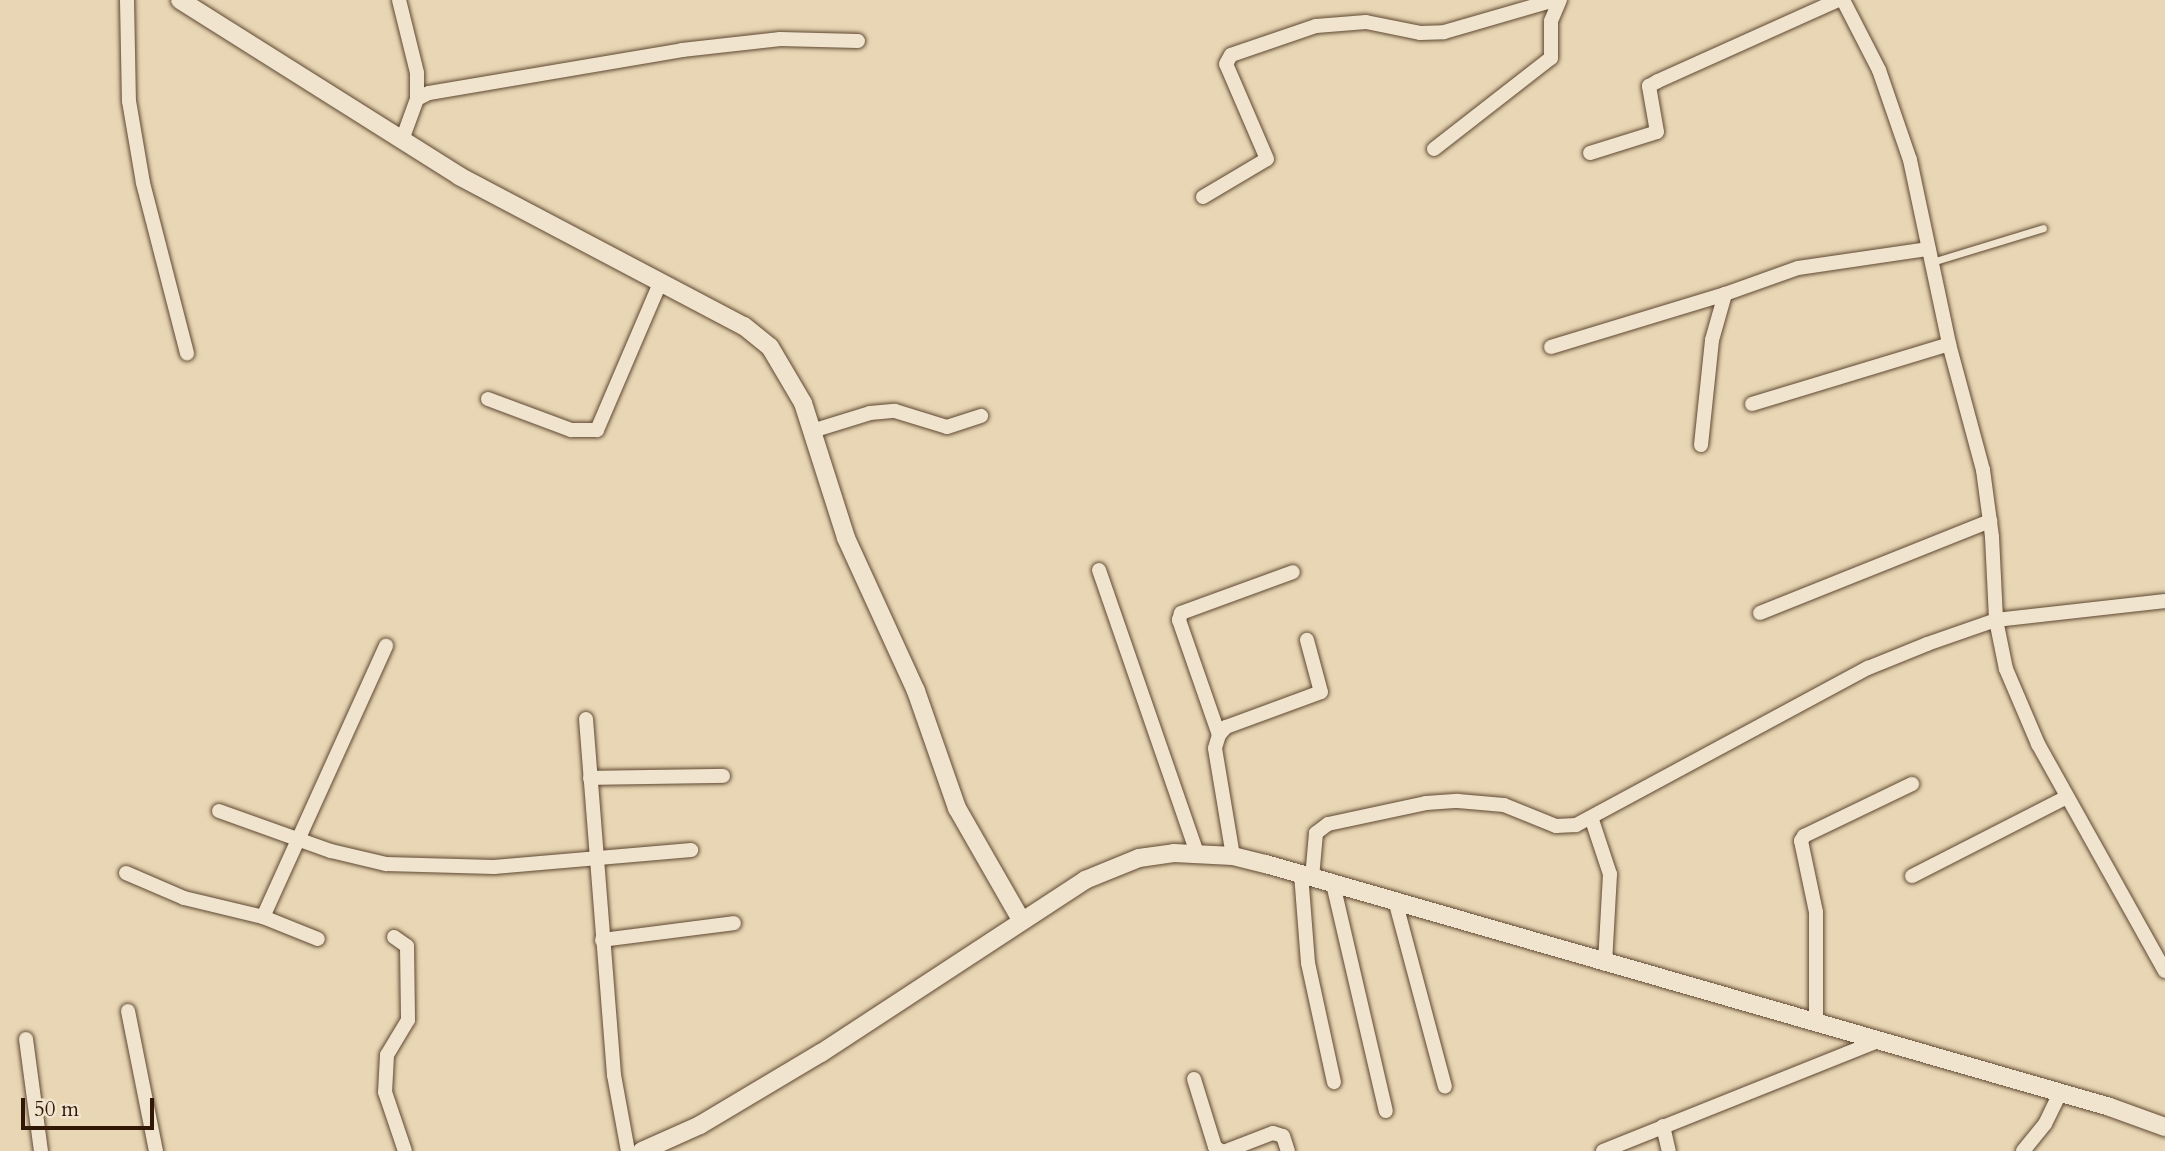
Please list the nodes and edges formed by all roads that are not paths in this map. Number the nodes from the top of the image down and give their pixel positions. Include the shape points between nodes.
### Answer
1 (127, 0) edge
2 (180, 0) edge
3 (399, 0) edge
4 (1557, 0) edge
5 (1838, 0) edge
6 (1843, 0) edge
7 (858, 41) dead end
8 (417, 99) junction
9 (402, 140) junction
10 (1434, 149) dead end
11 (1590, 153) dead end
12 (1203, 197) dead end
13 (2043, 228) dead end
14 (1930, 256) junction
15 (661, 281) junction
16 (1725, 294) junction
17 (1949, 344) junction
18 (1551, 347) dead end
19 (187, 353) dead end
20 (488, 399) dead end
21 (1752, 404) dead end
22 (981, 416) dead end
23 (811, 431) junction
24 (1701, 444) dead end
25 (1990, 521) junction
26 (1099, 570) dead end
27 (1293, 572) dead end
28 (2165, 601) edge
29 (1760, 613) dead end
30 (1996, 620) junction
31 (1307, 640) dead end
32 (386, 646) dead end
33 (586, 719) dead end
34 (1219, 735) junction
35 (723, 776) dead end
36 (590, 778) junction
37 (1912, 784) dead end
38 (2067, 797) junction
39 (219, 811) dead end
40 (1591, 820) junction
41 (299, 839) junction
42 (691, 850) dead end
43 (1197, 853) junction
44 (1233, 856) junction
45 (596, 858) junction
46 (126, 873) dead end
47 (1307, 876) junction
48 (1912, 876) dead end
49 (1334, 884) junction
50 (1396, 904) junction
51 (263, 918) junction
52 (1020, 918) junction
53 (734, 923) dead end
54 (394, 937) dead end
55 (318, 939) dead end
56 (602, 940) junction
57 (1605, 964) junction
58 (2165, 971) edge
59 (128, 1011) dead end
60 (1816, 1021) junction
61 (26, 1039) dead end
62 (1878, 1041) junction
63 (1194, 1079) dead end
64 (1334, 1082) dead end
65 (1445, 1087) dead end
66 (2060, 1093) junction
67 (1386, 1111) dead end
68 (1662, 1126) junction
69 (2165, 1127) edge
70 (1635, 1144) edge
71 (41, 1151) edge
72 (156, 1151) edge
73 (405, 1151) edge
74 (628, 1151) edge
75 (642, 1151) edge
76 (1223, 1151) edge
77 (1288, 1151) edge
78 (1603, 1151) edge
79 (1669, 1151) edge
80 (2023, 1151) edge

1 - 19 street via 132,115 143,183
2 - 9 street
3 - 8 street via 413,51
4 - 10 street via 1551,21 1551,58
4 - 12 street via 1444,32 1420,33 1366,22 1326,25 1231,55 1226,64 1267,159
5 - 11 street via 1648,86 1657,132
6 - 14 street via 1896,112
7 - 8 street via 780,39 682,50 441,91
8 - 9 street
9 - 15 street via 459,176
13 - 14 lane
14 - 16 street via 1798,268
14 - 17 street
15 - 20 street via 597,430 571,430
15 - 23 street via 744,326 770,348 787,371
16 - 18 street
16 - 24 street via 1712,340
17 - 21 street
17 - 25 street via 1983,470
22 - 23 street via 947,426 895,411 870,413
23 - 52 street via 846,538 916,691 957,808
25 - 29 street
25 - 30 street
26 - 43 street
27 - 34 street via 1181,613 1179,620
28 - 30 street
30 - 38 street via 2019,707
30 - 40 street via 1868,668
31 - 34 street via 1321,692 1226,727
32 - 41 street
33 - 36 street
34 - 44 street via 1215,748
35 - 36 street
36 - 45 street
37 - 60 street via 1804,835 1801,841 1817,924
38 - 48 street
38 - 58 street
39 - 41 street
40 - 47 street via 1556,825 1488,802 1419,804 1321,827
40 - 57 street via 1610,874
41 - 45 street via 386,864 421,867
41 - 51 street
42 - 45 street
43 - 44 street
43 - 52 street via 1139,858 1085,880
44 - 47 street
45 - 56 street
46 - 51 street via 184,898
47 - 49 street
47 - 64 street via 1308,963
49 - 50 street
49 - 67 street
50 - 57 street
50 - 65 street
51 - 55 street
52 - 75 street via 821,1053 699,1125
53 - 56 street
54 - 73 street via 407,946 408,1020 387,1055 385,1092
56 - 74 street via 614,1075
57 - 60 street
59 - 72 street
60 - 62 street
61 - 71 street
62 - 66 street
62 - 68 street
63 - 76 street via 1215,1147
66 - 69 street
66 - 80 street via 2045,1124
68 - 70 street
68 - 79 street
70 - 78 street
76 - 77 street via 1279,1133

